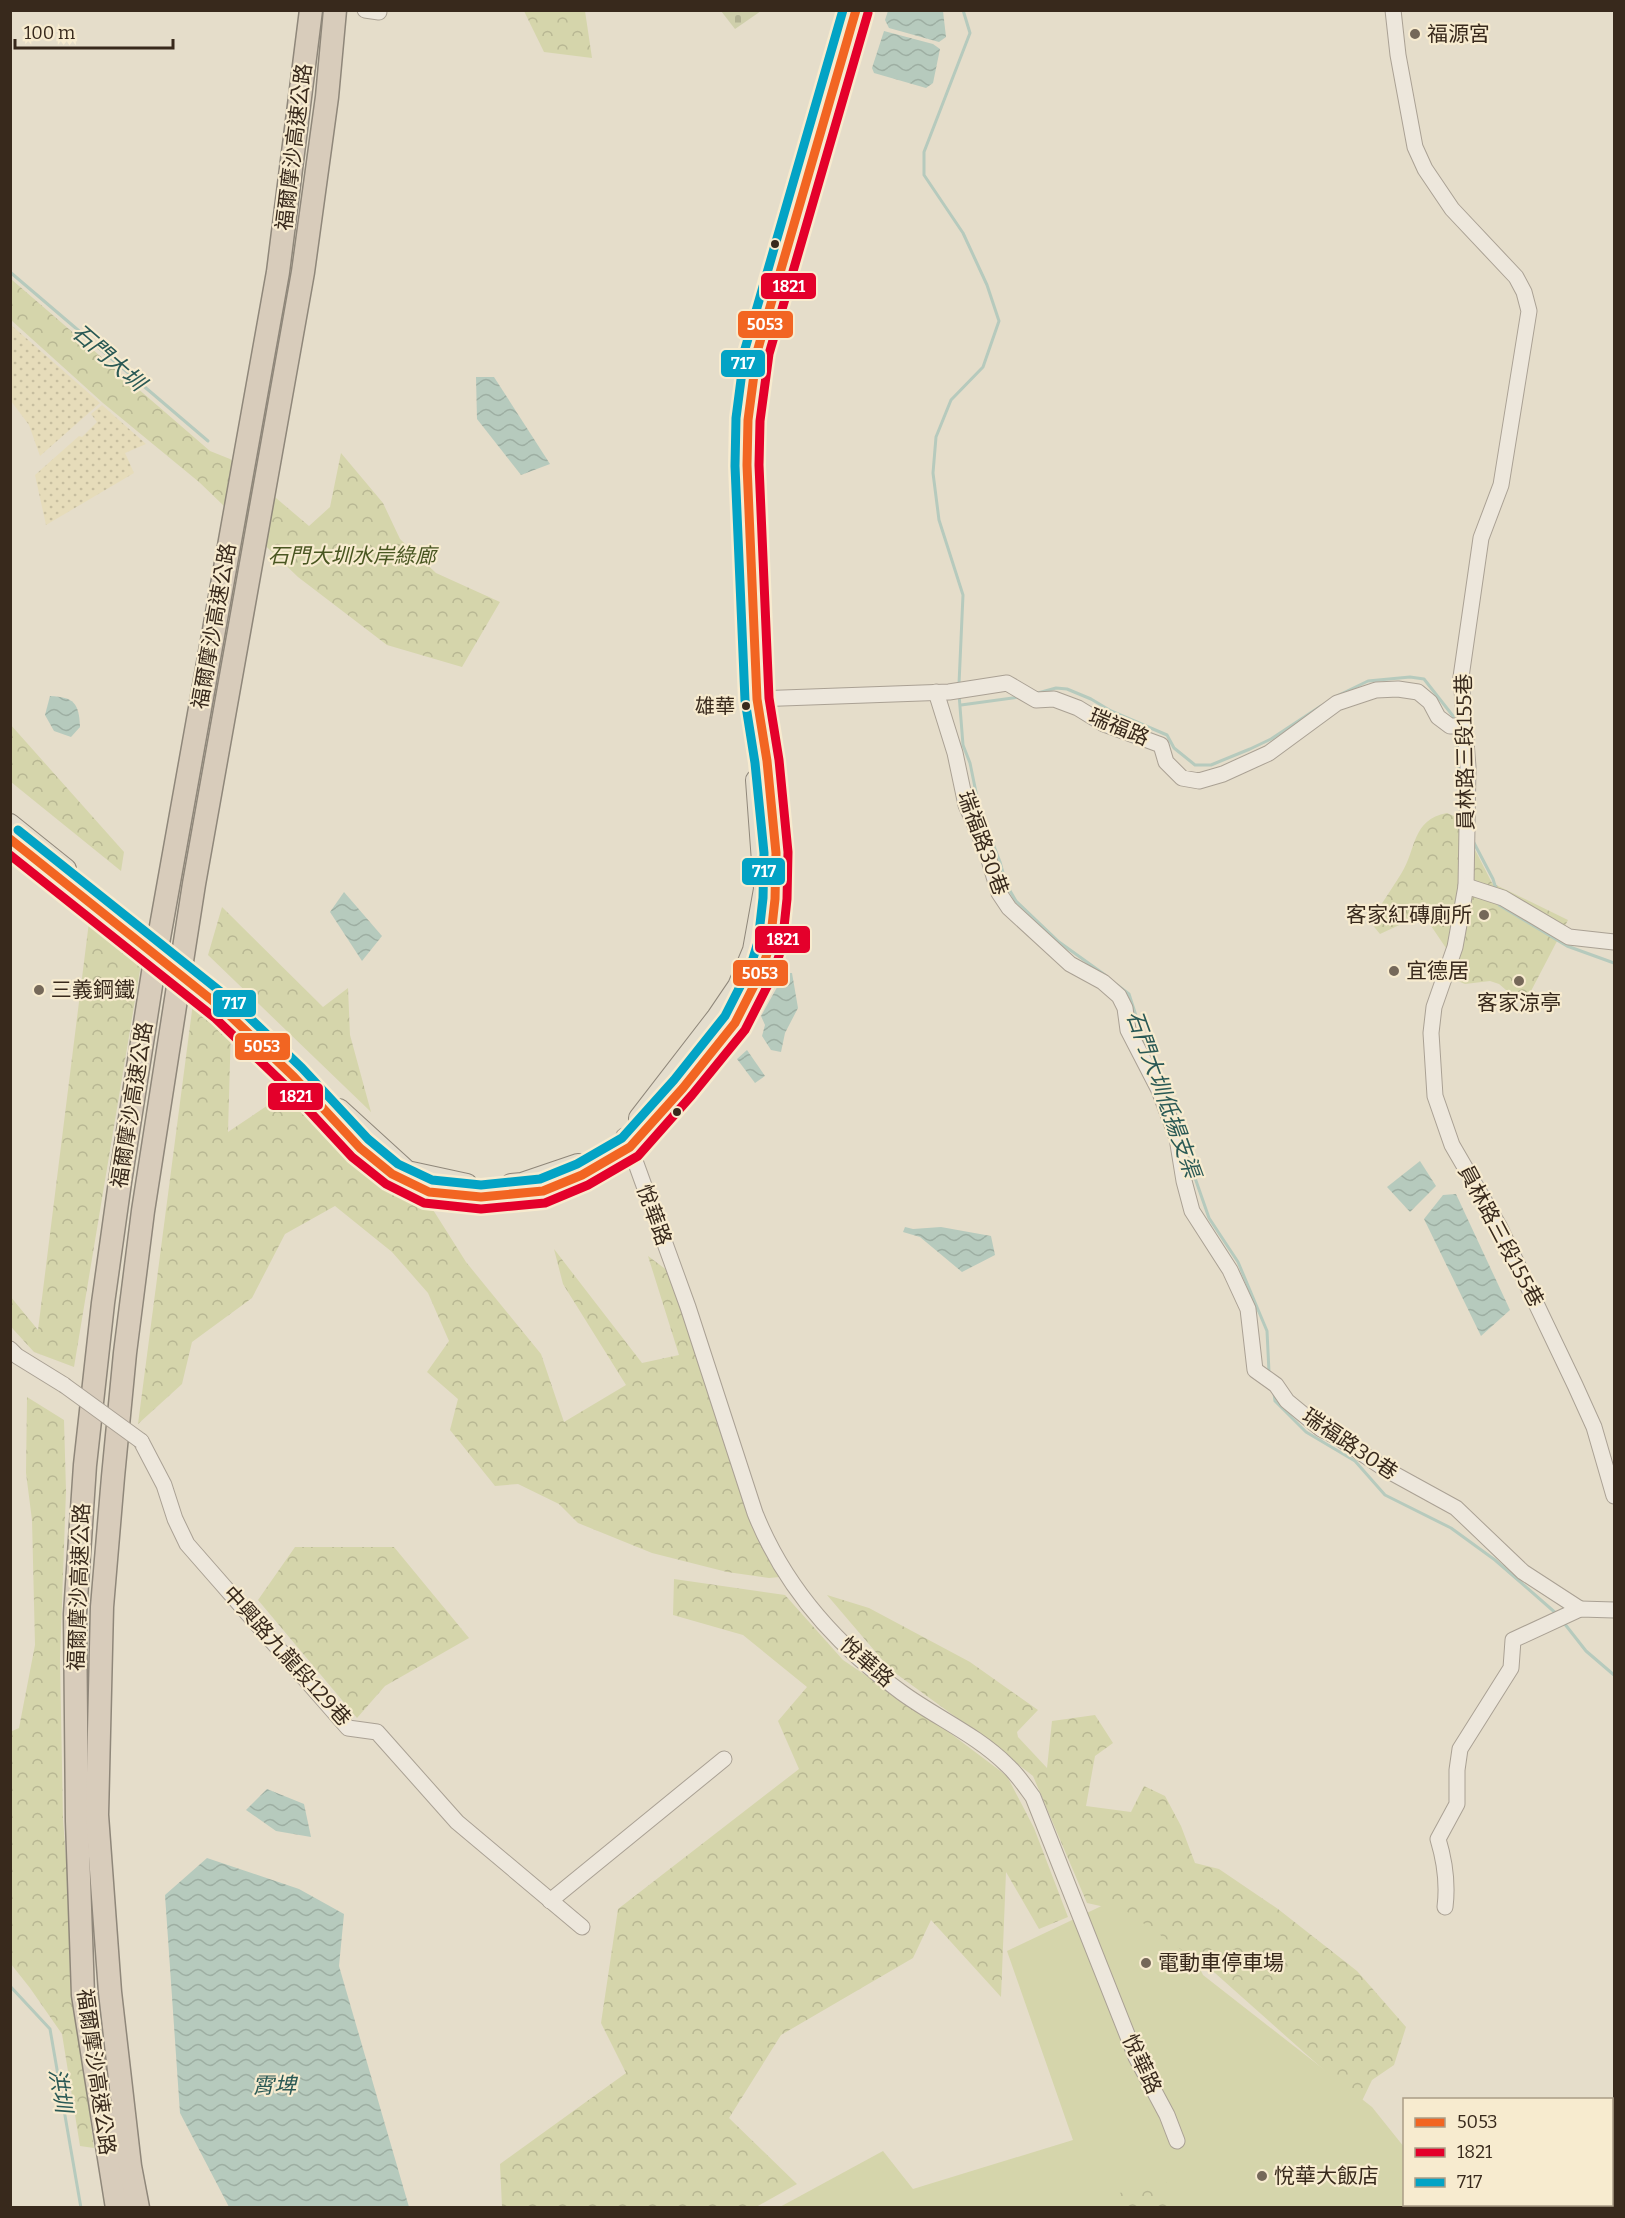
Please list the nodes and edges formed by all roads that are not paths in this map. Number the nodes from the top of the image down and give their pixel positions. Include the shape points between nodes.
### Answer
1 (310, 10) edge
2 (335, 10) edge
3 (856, 10) edge
4 (1393, 10) edge
5 (936, 692) junction
6 (757, 699) junction
7 (1458, 726) junction
8 (12, 830) edge
9 (1466, 886) junction
10 (1614, 942) edge
11 (627, 1142) junction
12 (10, 1349) edge
13 (1614, 1496) edge
14 (1580, 1609) junction
15 (1614, 1610) edge
16 (724, 1759) dead end
17 (550, 1901) junction
18 (1445, 1907) dead end
19 (582, 1927) dead end
20 (1177, 2141) dead end
21 (117, 2208) edge
22 (138, 2208) edge

1 - 21 highway, 福爾摩沙高速公路 via 278,272 155,960 103,1304 85,1465 75,1614 83,1995
2 - 22 highway, 福爾摩沙高速公路 via 303,272 194,884 143,1212 125,1353 102,1606 97,1815 110,1992
3 - 6 main road via 757,352 747,465
4 - 7 street, 員林路三段155巷 via 1419,156 1452,209 1516,277 1529,311 1501,485 1481,538
5 - 6 street, 瑞福路
5 - 7 street, 瑞福路 via 1007,683 1036,700 1054,699 1104,724 1161,745 1166,762 1182,778 1199,781 1269,753 1337,703 1376,690 1398,688 1418,692 1430,702 1438,717
5 - 14 street, 瑞福路30巷 via 966,805 999,893 1009,908 1070,964 1119,996 1125,1008 1128,1030 1178,1138 1192,1211 1230,1270 1248,1309 1255,1370 1276,1384 1287,1401 1321,1429 1456,1508 1522,1572
6 - 11 main road via 776,853 775,899 767,953 735,1023 683,1088
7 - 9 street, 員林路三段155巷 via 1468,767
8 - 11 main road, bridge via 226,1004 360,1148 392,1174 429,1192 481,1197 543,1191 582,1175
9 - 10 street via 1498,896 1569,937
9 - 13 street, 員林路三段155巷 via 1455,947 1434,1007 1431,1033 1435,1096 1452,1145 1499,1226 1594,1427
11 - 20 street, 悅華路 via 688,1307 767,1542 791,1585 864,1663 983,1745 1007,1765 1033,1797 1136,2057
12 - 17 street, 中興路九龍段129巷, bridge via 141,1441 164,1485 187,1544 286,1659 348,1728 377,1732 457,1822
14 - 15 street
14 - 18 street via 1513,1640 1511,1668 1460,1749 1457,1804 1438,1839 1445,1863
16 - 17 street
17 - 19 street, 中興路九龍段129巷

